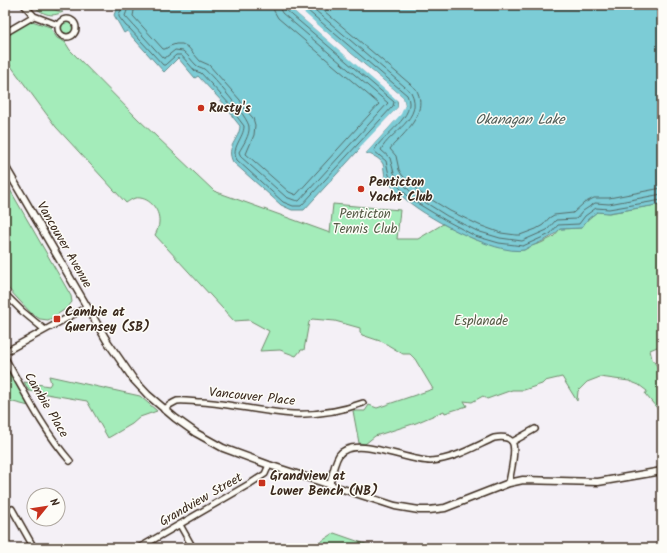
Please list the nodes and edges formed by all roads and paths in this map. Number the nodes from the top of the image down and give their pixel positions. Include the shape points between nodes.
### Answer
1 (24, 5) edge
2 (34, 16) junction
3 (58, 25) dead end
4 (5, 33) edge
5 (5, 166) edge
6 (5, 294) edge
7 (87, 307) junction
8 (44, 330) junction
9 (5, 352) edge
10 (5, 358) edge
11 (363, 403) dead end
12 (164, 410) junction
13 (534, 428) dead end
14 (512, 442) junction
15 (70, 461) dead end
16 (269, 465) junction
17 (662, 471) edge
18 (509, 483) junction
19 (330, 484) junction
20 (12, 509) dead end
21 (180, 525) junction
22 (34, 548) edge
23 (139, 548) edge
24 (193, 548) edge

1 - 2 street
2 - 3 street
2 - 4 street
5 - 7 street, Vancouver Avenue
6 - 8 street
7 - 8 street
7 - 12 street, Vancouver Avenue via 129,374
8 - 9 street
10 - 15 street, Cambie Place via 59,449
11 - 12 street, Vancouver Place via 351,408 294,414 181,401
12 - 16 street, Vancouver Avenue via 216,444
13 - 14 street
14 - 18 street via 514,448
14 - 19 street via 508,439 494,438 453,456 430,461 410,459 370,448 351,448 340,455
16 - 19 street, Vancouver Avenue
16 - 21 street, Grandview Street via 265,474 252,483
17 - 18 street, Vancouver Avenue via 598,482 529,480
18 - 19 street, Vancouver Avenue via 445,508 429,510 395,506
20 - 22 street
21 - 23 street, Grandview Street
21 - 24 street

